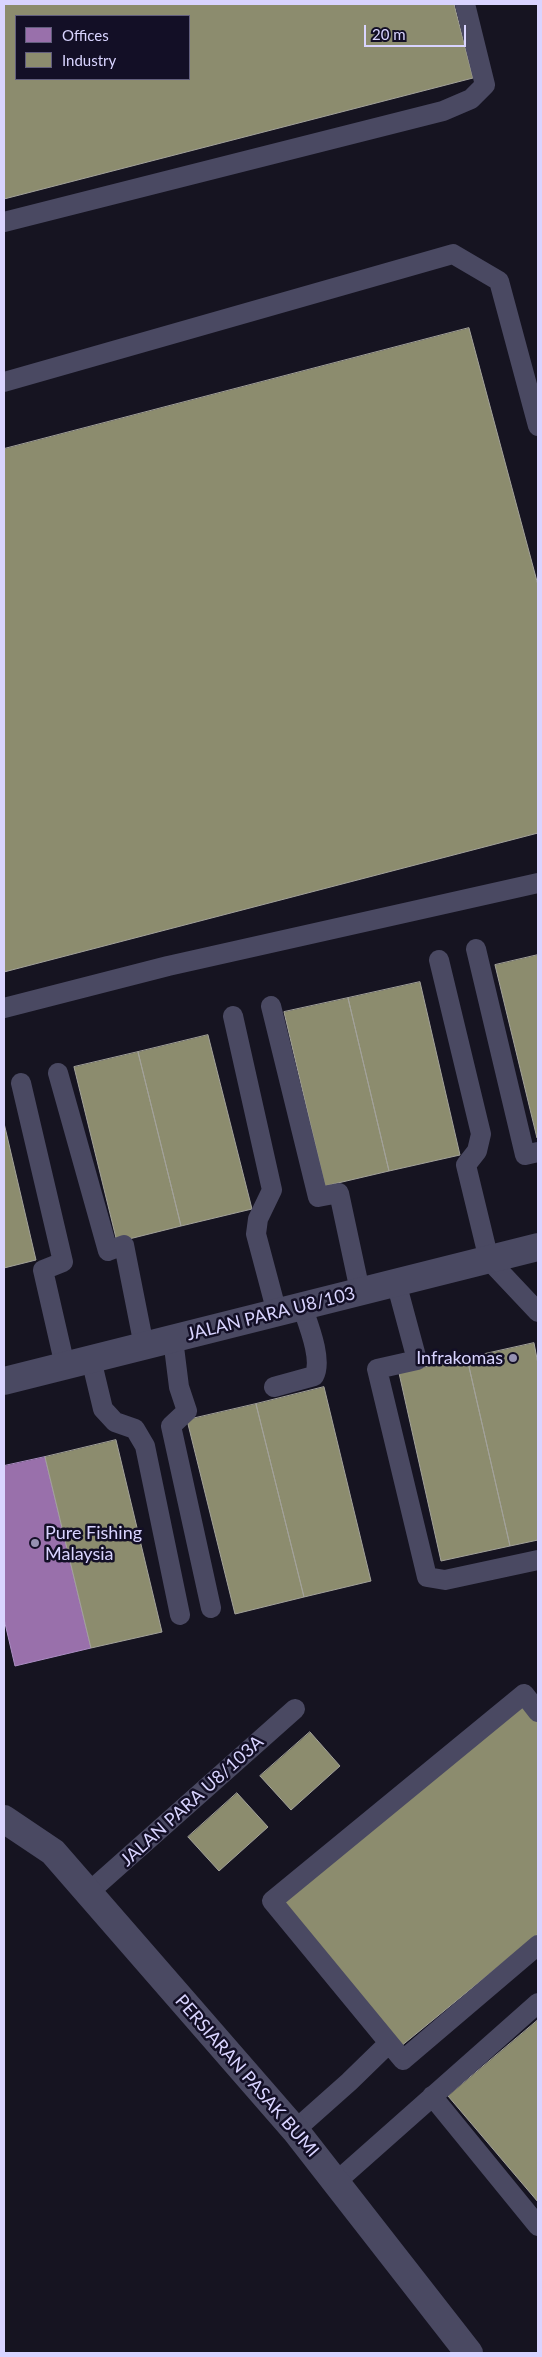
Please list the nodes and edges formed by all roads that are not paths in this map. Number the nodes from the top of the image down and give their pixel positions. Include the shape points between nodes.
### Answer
1 (465, 4) edge
2 (4, 222) edge
3 (4, 382) edge
4 (538, 426) edge
5 (538, 883) edge
6 (476, 949) dead end
7 (439, 960) dead end
8 (271, 1006) dead end
9 (4, 1008) edge
10 (233, 1016) dead end
11 (58, 1073) dead end
12 (21, 1083) dead end
13 (538, 1152) edge
14 (538, 1247) edge
15 (489, 1260) junction
16 (396, 1282) junction
17 (360, 1291) junction
18 (290, 1310) junction
19 (538, 1312) edge
20 (173, 1339) junction
21 (144, 1346) junction
22 (92, 1359) junction
23 (65, 1366) junction
24 (4, 1382) edge
25 (274, 1387) dead end
26 (538, 1560) edge
27 (212, 1608) dead end
28 (180, 1616) dead end
29 (295, 1709) dead end
30 (538, 1712) edge
31 (4, 1819) edge
32 (88, 1893) junction
33 (538, 1945) edge
34 (538, 2003) edge
35 (388, 2044) junction
36 (432, 2096) junction
37 (295, 2130) junction
38 (336, 2182) junction
39 (538, 2226) edge
40 (469, 2353) edge

1 - 2 lane via 485,85 471,99 443,111
3 - 4 lane via 453,254 499,281
5 - 9 lane via 168,966
6 - 13 lane via 525,1155
7 - 15 lane via 481,1134 477,1151 466,1165
8 - 17 lane via 318,1197 339,1193
10 - 18 lane via 272,1190 258,1219 256,1234
11 - 21 lane via 108,1250 124,1246
12 - 23 lane via 62,1262 43,1270
14 - 15 street, JALAN PARA U8/103
15 - 16 street, JALAN PARA U8/103
15 - 19 lane
16 - 17 street, JALAN PARA U8/103
16 - 26 lane via 416,1360 377,1369 427,1576 445,1580
17 - 18 street, JALAN PARA U8/103
18 - 20 street, JALAN PARA U8/103
18 - 25 lane via 318,1359 318,1369 314,1376
20 - 21 street, JALAN PARA U8/103
20 - 27 lane via 179,1387 187,1412 171,1426
21 - 22 street, JALAN PARA U8/103
22 - 23 street, JALAN PARA U8/103
22 - 28 lane via 103,1409 115,1422 135,1429 145,1446
23 - 24 street, JALAN PARA U8/103
29 - 32 lane, JALAN PARA U8/103A
30 - 35 lane via 524,1694 272,1901
31 - 32 street, PERSIARAN PASAK BUMI via 53,1852
32 - 37 street, PERSIARAN PASAK BUMI
33 - 35 lane via 403,2060
34 - 36 lane
35 - 37 lane
36 - 38 lane
36 - 39 lane
37 - 38 street, PERSIARAN PASAK BUMI
38 - 40 street, PERSIARAN PASAK BUMI

